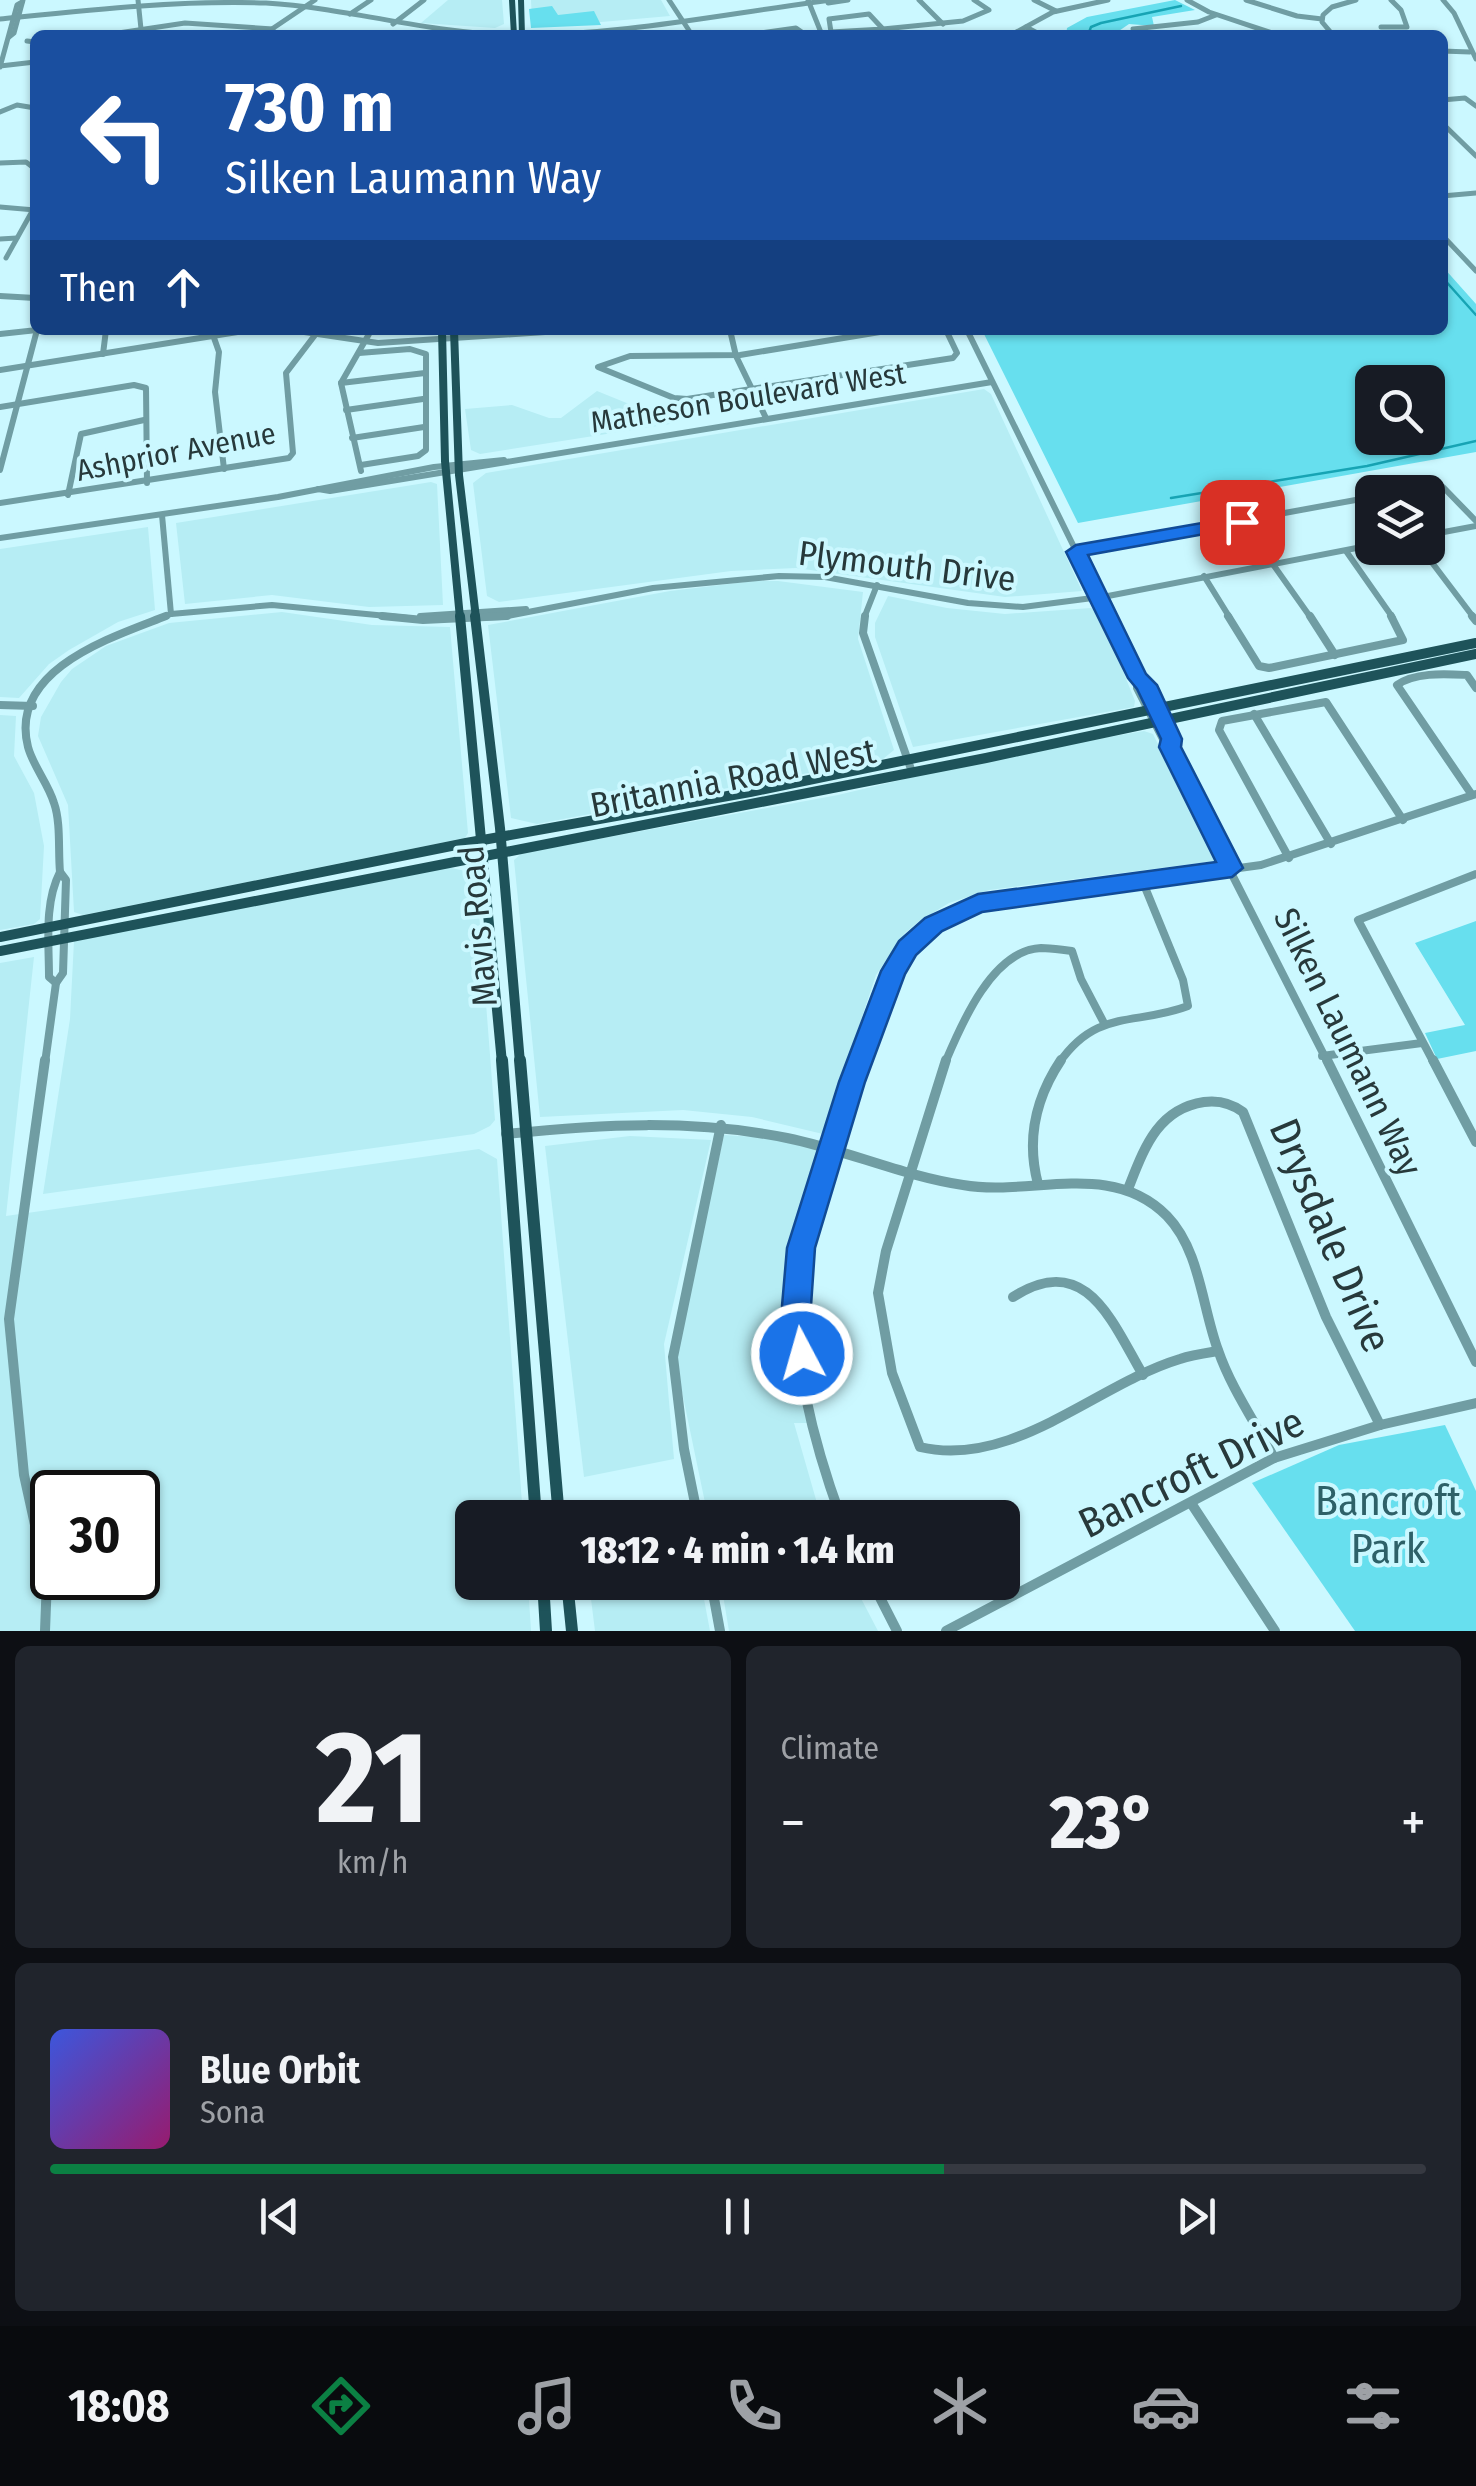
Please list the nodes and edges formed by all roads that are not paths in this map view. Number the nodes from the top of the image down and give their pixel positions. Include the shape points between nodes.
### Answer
1 (315, 0) edge
2 (371, 0) edge
3 (424, 0) edge
4 (512, 0) edge
5 (521, 0) edge
6 (670, 0) edge
7 (832, 0) edge
8 (848, 0) edge
9 (919, 0) edge
10 (974, 0) edge
11 (1034, 0) edge
12 (1108, 0) edge
13 (1187, 0) edge
14 (1246, 0) edge
15 (1352, 0) edge
16 (1391, 0) edge
17 (1443, 0) edge
18 (23, 1) edge
19 (138, 2) edge
20 (1092, 2) edge
21 (806, 3) edge
22 (305, 7) junction
23 (1056, 11) junction
24 (1216, 14) junction
25 (349, 15) junction
26 (17, 16) junction
27 (0, 18) edge
28 (682, 19) junction
29 (1322, 19) junction
30 (394, 24) junction
31 (943, 24) junction
32 (1026, 27) junction
33 (1382, 27) dead end
34 (273, 28) junction
35 (141, 29) junction
36 (1133, 29) dead end
37 (135, 30) edge
38 (270, 30) edge
39 (430, 30) edge
40 (517, 30) edge
41 (518, 30) edge
42 (569, 30) edge
43 (689, 30) edge
44 (820, 30) edge
45 (833, 30) edge
46 (883, 30) joint
47 (1020, 30) edge
48 (1032, 30) edge
49 (1263, 30) edge
50 (1329, 30) edge
51 (27, 41) dead end
52 (30, 41) edge
53 (1448, 51) edge
54 (1470, 52) junction
55 (1476, 59) edge
56 (30, 63) edge
57 (0, 66) edge
58 (1448, 99) edge
59 (1476, 106) edge
60 (30, 107) edge
61 (0, 112) edge
62 (1448, 129) edge
63 (1476, 156) edge
64 (0, 163) edge
65 (30, 165) edge
66 (1476, 193) edge
67 (1448, 195) edge
68 (0, 207) edge
69 (30, 209) edge
70 (30, 216) edge
71 (17, 238) junction
72 (0, 239) edge
73 (1448, 241) edge
74 (6, 258) dead end
75 (1476, 271) edge
76 (0, 296) edge
77 (30, 298) edge
78 (30, 331) edge
79 (0, 334) edge
80 (36, 335) edge
81 (105, 335) edge
82 (220, 335) edge
83 (314, 335) edge
84 (321, 335) edge
85 (368, 335) edge
86 (442, 335) edge
87 (454, 335) edge
88 (731, 335) edge
89 (859, 335) edge
90 (948, 335) edge
91 (969, 335) edge
92 (214, 336) junction
93 (364, 342) junction
94 (103, 354) junction
95 (359, 354) junction
96 (735, 354) junction
97 (30, 366) junction
98 (0, 370) edge
99 (424, 373) junction
100 (992, 382) junction
101 (341, 383) junction
102 (752, 389) junction
103 (423, 399) junction
104 (18, 404) junction
105 (0, 407) edge
106 (346, 410) junction
107 (766, 418) junction
108 (144, 420) junction
109 (424, 427) junction
110 (352, 438) junction
111 (459, 467) junction
112 (361, 468) junction
113 (224, 469) junction
114 (446, 469) junction
115 (0, 470) edge
116 (380, 476) junction
117 (147, 483) junction
118 (339, 484) junction
119 (318, 489) junction
120 (1445, 489) edge
121 (68, 496) junction
122 (1355, 501) edge
123 (0, 504) edge
124 (162, 515) junction
125 (1242, 522) junction
126 (1476, 524) edge
127 (1445, 530) edge
128 (0, 538) edge
129 (1355, 549) edge
130 (1346, 551) junction
131 (1076, 552) junction
132 (1275, 563) junction
133 (1434, 565) edge
134 (1204, 576) junction
135 (878, 585) junction
136 (1098, 598) junction
137 (171, 614) junction
138 (474, 615) junction
139 (460, 616) junction
140 (1476, 621) edge
141 (1476, 643) edge
142 (1476, 654) edge
143 (1335, 655) junction
144 (1476, 688) edge
145 (0, 705) edge
146 (32, 706) junction
147 (1153, 710) junction
148 (1254, 714) junction
149 (487, 718) junction
150 (470, 719) junction
151 (1159, 721) junction
152 (907, 759) junction
153 (912, 772) junction
154 (1474, 795) edge
155 (1403, 820) junction
156 (500, 836) junction
157 (482, 840) junction
158 (1331, 844) junction
159 (500, 851) junction
160 (482, 854) junction
161 (1289, 858) junction
162 (1232, 868) junction
163 (60, 872) junction
164 (1476, 874) edge
165 (1142, 880) junction
166 (64, 931) junction
167 (50, 933) junction
168 (0, 936) edge
169 (0, 951) edge
170 (56, 983) junction
171 (1104, 1022) junction
172 (1422, 1043) junction
173 (1322, 1056) junction
174 (721, 1126) junction
175 (525, 1132) junction
176 (506, 1134) junction
177 (1476, 1142) edge
178 (832, 1148) junction
179 (912, 1173) junction
180 (1038, 1184) junction
181 (1128, 1189) junction
182 (1013, 1296) dead end
183 (1218, 1351) junction
184 (1476, 1362) edge
185 (1143, 1374) junction
186 (1476, 1403) edge
187 (1380, 1425) junction
188 (1274, 1458) junction
189 (535, 1500) edge
190 (557, 1500) edge
191 (694, 1500) edge
192 (834, 1500) edge
193 (1191, 1503) junction
194 (544, 1600) edge
195 (568, 1600) edge
196 (714, 1600) edge
197 (881, 1600) edge
198 (1273, 1630) edge
199 (45, 1631) edge
200 (546, 1631) edge
201 (572, 1631) edge
202 (720, 1631) edge
203 (897, 1631) edge
204 (946, 1631) edge

1 - 22 street
2 - 25 street
3 - 30 street
4 - 40 main road
5 - 41 main road
6 - 28 street
7 - 21 street
8 - 21 street
9 - 31 street
10 - 31 street via 989,10
11 - 23 street
12 - 20 street
13 - 24 street
14 - 29 street
15 - 29 street
16 - 33 street via 1408,27
17 - 54 street
18 - 26 street
19 - 22 street
19 - 26 street
19 - 35 street
20 - 23 street
21 - 28 street
21 - 44 street
22 - 25 street
22 - 34 street
23 - 32 street
24 - 36 street
24 - 49 street
25 - 30 street
26 - 27 street
26 - 57 street
28 - 42 street
28 - 43 street
29 - 50 street
30 - 39 street
31 - 46 street
32 - 47 street
32 - 48 street
34 - 35 street via 185,23
34 - 38 street
35 - 37 street
45 - 46 street via 828,20 869,14
51 - 52 street
53 - 54 street
54 - 55 street
56 - 57 street
58 - 59 street via 1465,98
60 - 61 street
62 - 63 street
64 - 65 street
66 - 67 street
68 - 69 street
70 - 71 street
71 - 72 street
71 - 74 street
73 - 75 street
76 - 77 street
78 - 79 street
80 - 97 street
81 - 94 street
82 - 92 street
83 - 113 street, Ashprior Avenue via 284,381 292,456
84 - 93 street
85 - 93 street
86 - 87 street
86 - 93 street
86 - 114 main road, Mavis Road
87 - 111 main road, Mavis Road
88 - 96 street
89 - 96 street
90 - 102 street via 953,358
91 - 100 street, Silken Laumann Way
92 - 94 street
92 - 113 street
93 - 95 street
94 - 97 street
95 - 99 street via 416,349 426,354
95 - 101 street
96 - 102 street
96 - 102 street via 644,355 598,367 679,399
97 - 98 street
97 - 104 street
99 - 101 street
99 - 103 street
100 - 107 street, Matheson Boulevard West
100 - 131 street, Silken Laumann Way
101 - 106 street
102 - 107 street
103 - 106 street
103 - 109 street
104 - 105 street
104 - 108 street via 134,385 146,391
104 - 115 street
106 - 110 street
107 - 111 street, Matheson Boulevard West
108 - 117 street
108 - 121 street via 81,434
109 - 110 street
109 - 112 street via 422,455
110 - 112 street
111 - 114 street, Matheson Boulevard West
111 - 138 main road, Mavis Road
112 - 116 street
112 - 118 street
113 - 117 street, Ashprior Avenue
114 - 116 street, Matheson Boulevard West
114 - 119 street, Matheson Boulevard West
114 - 139 main road, Mavis Road
116 - 118 street, Matheson Boulevard West
117 - 121 street, Ashprior Avenue
118 - 119 street, Matheson Boulevard West
119 - 124 street, Matheson Boulevard West
120 - 126 street
121 - 123 street, Ashprior Avenue
122 - 125 street
124 - 128 street, Matheson Boulevard West
124 - 137 street
125 - 131 street
125 - 132 street
126 - 127 street
129 - 130 street, Plymouth Drive
130 - 132 street, Plymouth Drive
130 - 143 street via 1403,637
131 - 136 street, Silken Laumann Way
132 - 134 street, Plymouth Drive
132 - 143 street
133 - 140 street
134 - 136 street, Plymouth Drive
134 - 143 street via 1257,666
135 - 136 street, Plymouth Drive via 1000,605
135 - 138 street, Plymouth Drive via 754,576 502,617
135 - 152 street via 863,633
136 - 147 street, Silken Laumann Way
137 - 139 street, Plymouth Drive via 272,605
137 - 146 street, Plymouth Drive via 60,666
138 - 139 street, Plymouth Drive
138 - 149 main road, Mavis Road
139 - 150 main road, Mavis Road
141 - 147 main road, Britannia Road West
142 - 151 main road, Britannia Road West
144 - 154 street via 1455,673 1398,684
145 - 146 street
146 - 163 street via 28,747 55,805
147 - 151 street, Silken Laumann Way
147 - 152 main road, Britannia Road West
148 - 155 street via 1326,702
148 - 158 street
148 - 161 street via 1222,721 1219,730
149 - 150 main road
149 - 156 main road, Mavis Road
150 - 157 main road, Mavis Road
151 - 153 main road, Britannia Road West
151 - 162 street, Silken Laumann Way
152 - 153 street
152 - 156 main road, Britannia Road West
153 - 159 main road, Britannia Road West
154 - 155 street
155 - 158 street
156 - 157 main road, Britannia Road West
156 - 159 main road, Mavis Road
157 - 160 main road, Mavis Road
157 - 166 main road, Britannia Road West
158 - 161 street
159 - 160 main road, Britannia Road West
159 - 175 main road, Mavis Road
160 - 166 main road, Britannia Road West
160 - 176 main road, Mavis Road
161 - 162 street
162 - 165 street
162 - 173 street, Silken Laumann Way
163 - 166 street via 66,880
163 - 167 street via 53,882
164 - 172 street via 1358,920
165 - 171 street via 1188,1006
165 - 178 street via 986,902 925,931 893,971
166 - 167 main road, Britannia Road West
166 - 170 street via 63,973
167 - 168 main road, Britannia Road West
167 - 169 main road, Britannia Road West
167 - 170 street via 49,977
170 - 199 street via 9,1319 24,1475 47,1579
171 - 179 street via 1072,951 1050,946 1010,960 986,982 944,1062
171 - 180 street via 1079,1036 1038,1108 1031,1150
172 - 173 street
172 - 177 street
173 - 184 street, Silken Laumann Way
174 - 175 street via 643,1121
174 - 178 street
174 - 191 street via 672,1357
175 - 176 street
175 - 190 main road, Mavis Road
176 - 189 main road, Mavis Road
178 - 179 street
178 - 192 street via 801,1248 796,1306 820,1460
179 - 180 street via 969,1187
179 - 185 street via 877,1290 905,1422 920,1447 931,1451 1023,1435
180 - 181 street via 1102,1182
181 - 183 street via 1167,1216 1185,1245
181 - 187 street, Drysdale Drive via 1167,1114 1183,1105 1234,1103
182 - 185 street via 1044,1285 1078,1284
183 - 185 street
183 - 188 street
186 - 187 street, Bancroft Drive
187 - 188 street, Bancroft Drive
188 - 193 street, Bancroft Drive
193 - 198 street
193 - 204 street, Bancroft Drive
194 - 200 main road
195 - 201 main road
196 - 202 street
197 - 203 street

